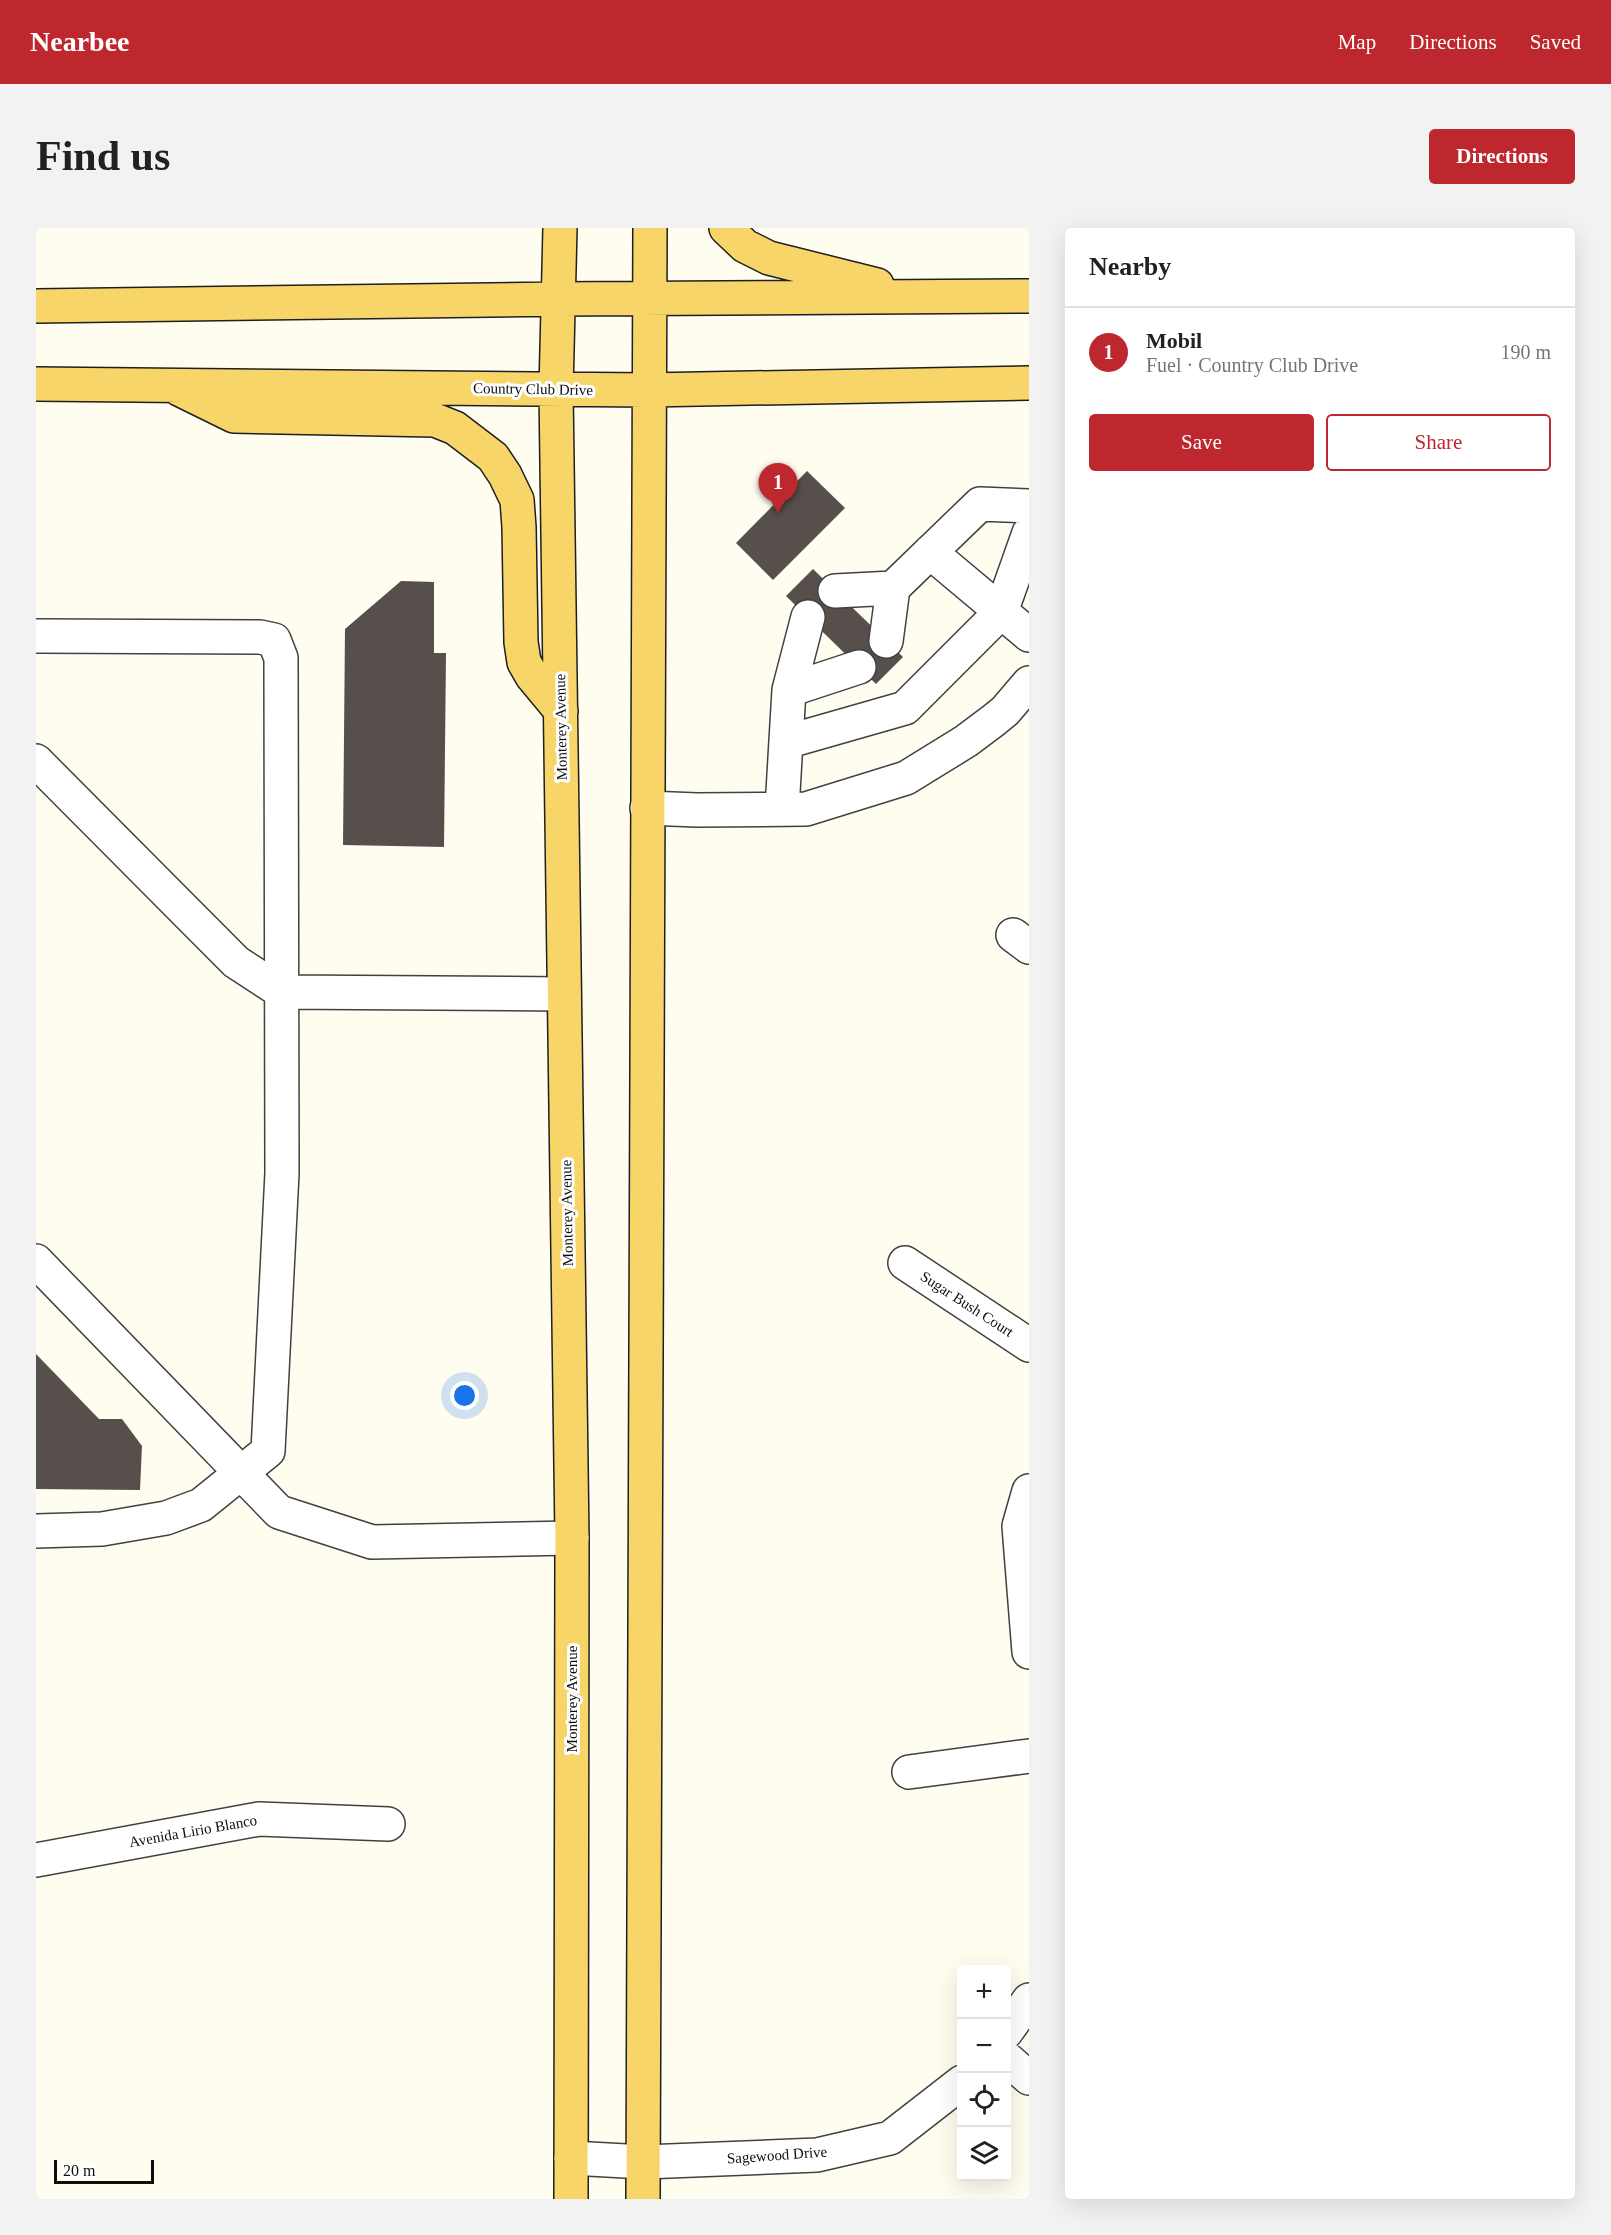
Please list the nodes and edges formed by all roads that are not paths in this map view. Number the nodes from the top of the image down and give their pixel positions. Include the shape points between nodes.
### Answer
1 (560, 228) edge
2 (650, 228) edge
3 (726, 228) edge
4 (922, 296) junction
5 (1029, 296) edge
6 (558, 299) junction
7 (648, 299) junction
8 (36, 306) edge
9 (1029, 383) edge
10 (36, 384) edge
11 (172, 386) junction
12 (556, 390) junction
13 (648, 390) junction
14 (1029, 506) edge
15 (1029, 533) edge
16 (930, 552) junction
17 (893, 588) junction
18 (835, 591) dead end
19 (1001, 612) junction
20 (808, 617) dead end
21 (1029, 635) edge
22 (36, 636) edge
23 (886, 641) dead end
24 (859, 667) dead end
25 (1029, 683) edge
26 (789, 690) junction
27 (561, 711) junction
28 (786, 742) junction
29 (36, 761) edge
30 (647, 808) junction
31 (782, 809) junction
32 (282, 992) junction
33 (564, 994) junction
34 (36, 1261) edge
35 (905, 1263) dead end
36 (1029, 1345) edge
37 (241, 1472) junction
38 (1029, 1491) edge
39 (36, 1531) edge
40 (572, 1538) junction
41 (1029, 1652) edge
42 (1029, 1756) edge
43 (909, 1772) dead end
44 (388, 1824) dead end
45 (36, 1860) edge
46 (1029, 2000) edge
47 (1011, 2025) edge
48 (1011, 2063) edge
49 (1029, 2079) edge
50 (957, 2086) edge
51 (571, 2158) junction
52 (644, 2162) junction
53 (571, 2199) edge
54 (643, 2199) edge

1 - 6 main road, Monterey Avenue
2 - 7 main road
3 - 4 main road via 745,246 768,258
4 - 5 main road
4 - 7 main road
6 - 7 main road
6 - 8 main road
6 - 12 main road, Monterey Avenue
7 - 13 main road
9 - 13 main road, Country Club Drive
10 - 11 main road, Country Club Drive
11 - 12 main road, Country Club Drive
11 - 27 main road via 234,416 435,420 455,428 493,457 517,500 520,642 524,662
12 - 13 main road, Country Club Drive
12 - 27 main road, Monterey Avenue
13 - 30 main road
14 - 16 street via 980,504
15 - 19 street
16 - 17 street
16 - 19 street
17 - 18 street
17 - 23 street
19 - 21 street
19 - 28 street via 905,708
20 - 26 street
22 - 32 street via 274,640 281,658
24 - 26 street
25 - 31 street via 994,720 906,778 806,809
26 - 28 street
27 - 33 main road, Monterey Avenue
28 - 31 street
29 - 32 street via 236,962
30 - 31 street
30 - 52 main road
32 - 33 street
32 - 37 street via 282,1173 268,1451
33 - 40 main road, Monterey Avenue
34 - 37 street
35 - 36 street, Sugar Bush Court
37 - 39 street via 201,1505 166,1518 102,1529
37 - 40 street via 279,1512 372,1542
38 - 41 street via 1019,1526
40 - 51 main road, Monterey Avenue
42 - 43 street
44 - 45 street, Avenida Lirio Blanco via 259,1819
46 - 47 street
48 - 49 street
50 - 52 street, Sagewood Drive via 890,2138 817,2155
51 - 52 street, Sagewood Drive
51 - 53 main road, Monterey Avenue
52 - 54 main road

